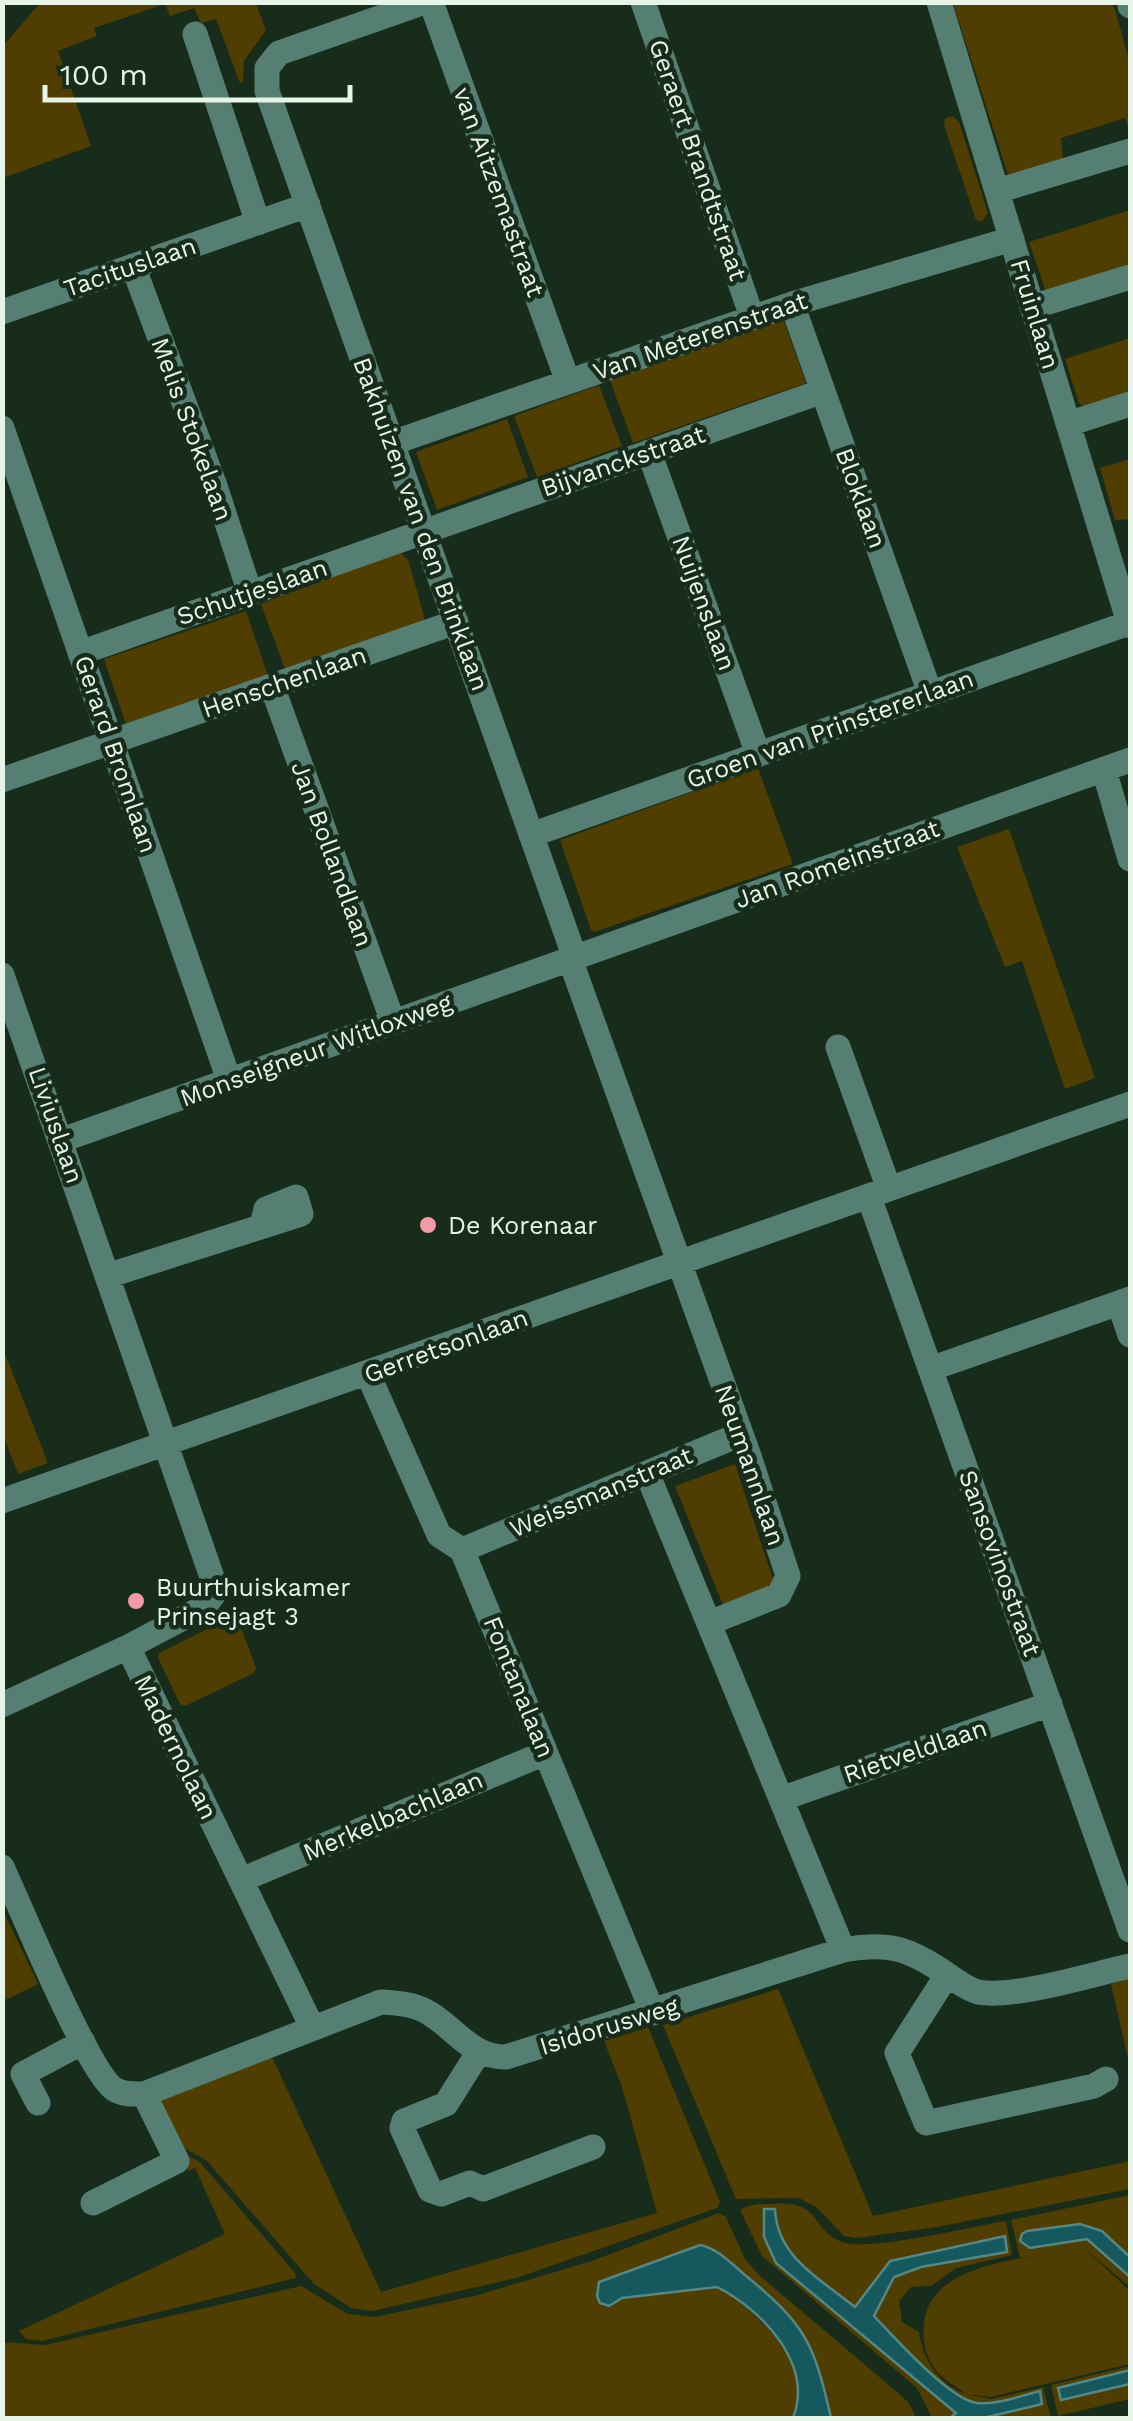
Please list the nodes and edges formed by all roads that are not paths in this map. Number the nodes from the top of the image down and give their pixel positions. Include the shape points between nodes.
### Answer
1 (428, 2) edge
2 (642, 2) edge
3 (939, 2) edge
4 (194, 34) dead end
5 (1130, 151) edge
6 (997, 191) junction
7 (308, 205) junction
8 (258, 223) junction
9 (1012, 239) junction
10 (133, 266) junction
11 (1130, 277) edge
12 (792, 304) junction
13 (1032, 307) junction
14 (2, 312) edge
15 (752, 318) junction
16 (568, 382) junction
17 (823, 391) junction
18 (1130, 404) edge
19 (1068, 424) junction
20 (2, 428) edge
21 (392, 443) junction
22 (649, 452) junction
23 (424, 532) junction
24 (1118, 543) edge
25 (250, 593) junction
26 (456, 622) junction
27 (1130, 625) edge
28 (80, 653) junction
29 (272, 686) junction
30 (930, 694) junction
31 (112, 742) junction
32 (758, 754) junction
33 (1130, 760) edge
34 (1104, 770) junction
35 (2, 780) edge
36 (532, 835) junction
37 (1130, 859) edge
38 (572, 958) junction
39 (2, 975) edge
40 (393, 1022) junction
41 (838, 1047) dead end
42 (229, 1080) junction
43 (1130, 1104) edge
44 (62, 1140) junction
45 (879, 1193) junction
46 (262, 1225) dead end
47 (679, 1263) junction
48 (107, 1276) junction
49 (1125, 1301) edge
50 (1130, 1335) edge
51 (930, 1369) junction
52 (368, 1374) junction
53 (740, 1434) junction
54 (164, 1444) junction
55 (647, 1473) junction
56 (2, 1501) edge
57 (462, 1550) junction
58 (709, 1624) junction
59 (128, 1647) junction
60 (1050, 1704) junction
61 (2, 1705) edge
62 (546, 1753) junction
63 (781, 1798) junction
64 (2, 1867) edge
65 (241, 1880) junction
66 (1130, 1930) edge
67 (844, 1950) junction
68 (1130, 1966) edge
69 (947, 1975) junction
70 (653, 2013) junction
71 (312, 2028) junction
72 (83, 2042) junction
73 (478, 2053) junction
74 (1106, 2078) dead end
75 (144, 2094) junction
76 (38, 2103) dead end
77 (593, 2146) dead end
78 (93, 2203) dead end

1 - 7 street, Bakhuizen van den Brinklaan via 280,53 267,68 267,91
1 - 16 street, van Aitzemastraat
2 - 15 street, Geraert Brandtstraat
3 - 6 street, Fruinlaan
4 - 8 street
5 - 6 street
6 - 9 street, Fruinlaan
7 - 8 street, Tacituslaan
7 - 21 street, Bakhuizen van den Brinklaan
8 - 10 street, Tacituslaan
9 - 12 street, Van Meterenstraat
9 - 13 street, Fruinlaan
10 - 14 street, Tacituslaan
10 - 25 street, Melis Stokelaan
11 - 13 street
12 - 15 street, Van Meterenstraat
12 - 17 street, Bloklaan
13 - 19 street, Fruinlaan
15 - 16 street, Van Meterenstraat
16 - 21 street, Van Meterenstraat
17 - 22 street, Bijvanckstraat
17 - 30 street, Bloklaan
18 - 19 street
19 - 24 street, Fruinlaan
20 - 28 street, Gerard Bromlaan
21 - 23 street, Bakhuizen van den Brinklaan
22 - 23 street, Bijvanckstraat
22 - 32 street, Nuijenslaan
23 - 25 street, Schutjeslaan
23 - 26 street, Bakhuizen van den Brinklaan
24 - 27 street, Fruinlaan
25 - 28 street, Schutjeslaan
26 - 29 street, Henschenlaan
26 - 36 street, Bakhuizen van den Brinklaan
27 - 30 street, Groen van Prinstererlaan
28 - 31 street, Gerard Bromlaan
29 - 31 street, Henschenlaan
29 - 40 street, Jan Bollandlaan
30 - 32 street, Groen van Prinstererlaan
31 - 35 street, Henschenlaan
31 - 42 street, Gerard Bromlaan
32 - 36 street, Groen van Prinstererlaan
33 - 34 street
34 - 37 street
34 - 38 street, Jan Romeinstraat
36 - 38 street, Bakhuizen van den Brinklaan
38 - 40 street, Monseigneur Witloxweg
38 - 47 street, Bakhuizen van den Brinklaan
39 - 44 street, Liviuslaan
40 - 42 street, Monseigneur Witloxweg
41 - 45 street
42 - 44 street, Monseigneur Witloxweg
43 - 45 street, Gerretsonlaan
44 - 48 street, Liviuslaan
45 - 47 street, Gerretsonlaan
45 - 51 street, Sansovinostraat
46 - 48 street
47 - 52 street, Gerretsonlaan
47 - 53 street, Neumannlaan
48 - 54 street, Liviuslaan
49 - 50 street
49 - 51 street
51 - 60 street, Sansovinostraat
52 - 54 street, Gerretsonlaan
52 - 57 street, Fontanalaan via 440,1535
53 - 55 street, Weissmanstraat
53 - 58 street, Neumannlaan via 788,1576 779,1595
54 - 56 street, Gerretsonlaan
54 - 59 street, Madernolaan via 213,1580 212,1595 204,1607
55 - 57 street, Weissmanstraat
55 - 58 street
57 - 62 street, Fontanalaan
58 - 63 street
59 - 61 street
59 - 65 street, Madernolaan
60 - 63 street, Rietveldlaan
60 - 66 street, Sansovinostraat
62 - 65 street, Merkelbachlaan
62 - 70 street, Fontanalaan
63 - 67 street
64 - 72 street
65 - 71 street, Madernolaan
67 - 69 street, Isidorusweg via 898,1948
67 - 70 street, Isidorusweg
68 - 69 street, Isidorusweg via 996,1994 973,1991
69 - 74 street via 897,2053 926,2123
70 - 73 street, Isidorusweg via 506,2058
71 - 73 street via 382,2002 404,2003 428,2012
71 - 75 street
72 - 75 street via 104,2080 126,2094
72 - 76 street via 22,2074
73 - 77 street via 446,2104 404,2121 430,2190 441,2194 470,2183 483,2188
75 - 78 street via 177,2161

